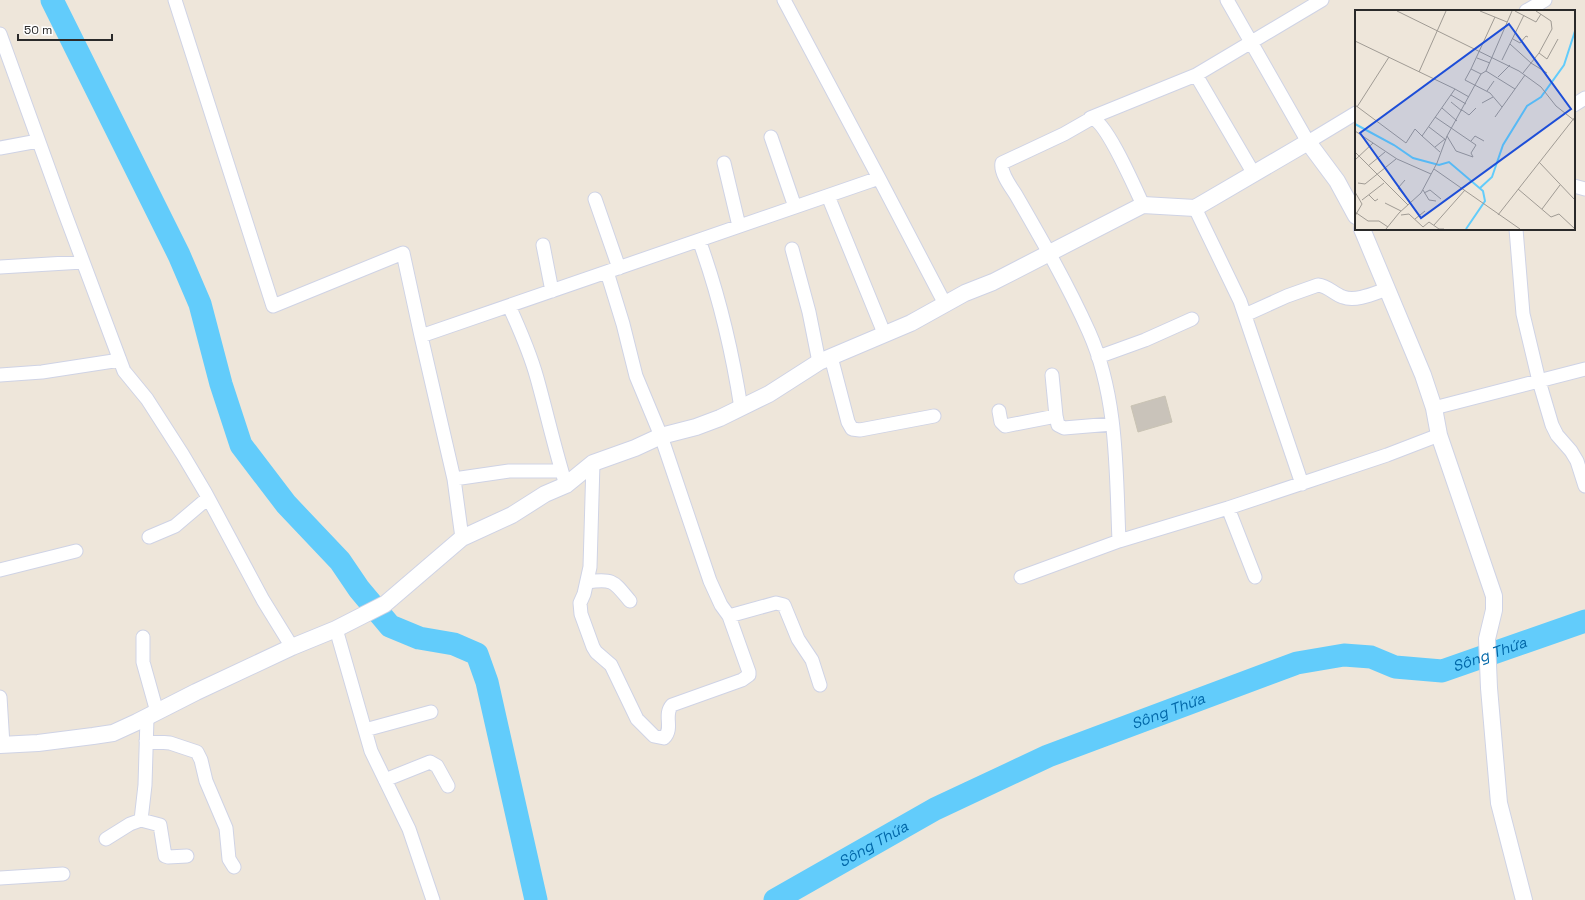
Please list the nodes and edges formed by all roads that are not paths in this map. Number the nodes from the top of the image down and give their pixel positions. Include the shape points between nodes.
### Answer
1 (175, 0) edge
2 (784, 0) edge
3 (1227, 0) edge
4 (1322, 0) edge
5 (1545, 0) edge
6 (1528, 10) edge
7 (0, 34) edge
8 (1250, 43) junction
9 (1196, 74) junction
10 (1585, 98) edge
11 (1575, 104) edge
12 (1355, 114) edge
13 (1090, 118) junction
14 (771, 137) dead end
15 (38, 141) junction
16 (1308, 142) junction
17 (0, 148) edge
18 (724, 162) dead end
19 (1254, 174) junction
20 (879, 178) junction
21 (1575, 186) edge
22 (1585, 189) edge
23 (828, 196) junction
24 (595, 199) dead end
25 (1143, 205) junction
26 (795, 207) junction
27 (1195, 208) junction
28 (1355, 212) edge
29 (739, 226) junction
30 (1362, 230) edge
31 (1516, 230) edge
32 (699, 240) junction
33 (543, 245) dead end
34 (792, 249) dead end
35 (1049, 252) junction
36 (83, 262) junction
37 (0, 267) edge
38 (613, 270) junction
39 (1387, 289) junction
40 (552, 291) junction
41 (945, 304) junction
42 (509, 306) junction
43 (1245, 315) junction
44 (1192, 319) dead end
45 (884, 333) junction
46 (420, 336) junction
47 (1098, 357) junction
48 (120, 360) junction
49 (825, 360) junction
50 (1585, 369) edge
51 (0, 375) edge
52 (1052, 375) dead end
53 (1540, 381) junction
54 (741, 408) junction
55 (1434, 408) junction
56 (999, 411) dead end
57 (934, 416) dead end
58 (1056, 416) junction
59 (1112, 424) junction
60 (1439, 435) junction
61 (661, 436) junction
62 (593, 463) junction
63 (564, 478) junction
64 (454, 479) junction
65 (1302, 484) junction
66 (1585, 486) edge
67 (208, 498) junction
68 (1228, 508) junction
69 (149, 537) dead end
70 (462, 538) junction
71 (1119, 541) junction
72 (76, 551) dead end
73 (0, 570) edge
74 (1256, 577) dead end
75 (1021, 578) dead end
76 (587, 582) junction
77 (630, 602) dead end
78 (729, 616) junction
79 (336, 629) junction
80 (143, 637) dead end
81 (292, 647) junction
82 (820, 685) dead end
83 (0, 697) edge
84 (431, 712) dead end
85 (152, 715) junction
86 (365, 730) junction
87 (146, 741) junction
88 (1, 745) edge
89 (385, 780) junction
90 (448, 786) dead end
91 (142, 820) junction
92 (106, 839) dead end
93 (187, 856) dead end
94 (234, 868) dead end
95 (63, 874) dead end
96 (0, 878) edge
97 (433, 900) edge
98 (1524, 900) edge

1 - 46 street via 272,306 403,253
2 - 20 street
3 - 8 street
4 - 8 street
5 - 6 street
7 - 15 street
8 - 9 street
8 - 16 street
9 - 13 street
9 - 19 street
10 - 11 street
12 - 16 street
13 - 25 street via 1098,121 1107,133
13 - 35 street via 1064,134 1002,163 1006,177
14 - 26 street
15 - 17 street
15 - 36 street
16 - 19 street
16 - 28 street via 1337,181
18 - 29 street
19 - 27 street
20 - 23 street
20 - 41 street
21 - 22 street
23 - 26 street
23 - 45 street
24 - 38 street
25 - 27 street
25 - 35 street
26 - 29 street
27 - 43 street
29 - 32 street
30 - 39 street
31 - 53 street via 1523,314
32 - 38 street
32 - 54 street via 714,282 729,341
33 - 40 street
34 - 49 street
35 - 41 street
35 - 47 street via 1090,333
36 - 37 street
36 - 48 street
38 - 40 street
38 - 61 street via 636,376
39 - 43 street via 1344,298 1323,285 1318,285
39 - 55 street
40 - 42 street
41 - 45 street via 911,323
42 - 46 street
42 - 63 street via 537,378
43 - 65 street
44 - 47 street
45 - 49 street
46 - 64 street
47 - 59 street
48 - 51 street via 42,372
48 - 67 street via 124,371 147,399
49 - 54 street
49 - 57 street via 852,429 860,430
50 - 53 street
52 - 58 street
53 - 55 street
53 - 66 street via 1552,425 1577,461
54 - 61 street via 711,422
55 - 60 street
56 - 58 street via 1001,422 1005,426
58 - 59 street via 1058,425 1064,428
59 - 71 street
60 - 65 street
60 - 98 street via 1494,596 1494,610 1487,639 1499,803
61 - 62 street
61 - 78 street via 710,581
62 - 63 street
62 - 76 street via 590,567
63 - 64 street via 509,471
63 - 70 street via 545,494 512,515
64 - 70 street
65 - 68 street
67 - 69 street via 175,526
67 - 81 street via 262,600
68 - 71 street
68 - 74 street
70 - 79 street via 385,604
71 - 75 street
72 - 73 street
76 - 77 street via 612,581
76 - 78 street via 580,607 592,647 611,665 640,723 660,738 667,734 668,711 672,705 742,680 749,675
78 - 82 street via 776,603 784,605 798,639 812,660
79 - 81 street
79 - 86 street
80 - 85 street via 143,662
81 - 85 street
83 - 88 street
84 - 86 street
85 - 87 street
85 - 88 street via 113,732 38,743
86 - 89 street via 371,751
87 - 91 street
87 - 94 street via 170,743 197,752 226,828 229,859
89 - 90 street via 430,762 437,766
89 - 97 street via 415,844
91 - 92 street via 130,824
91 - 93 street via 160,825 165,856
95 - 96 street

